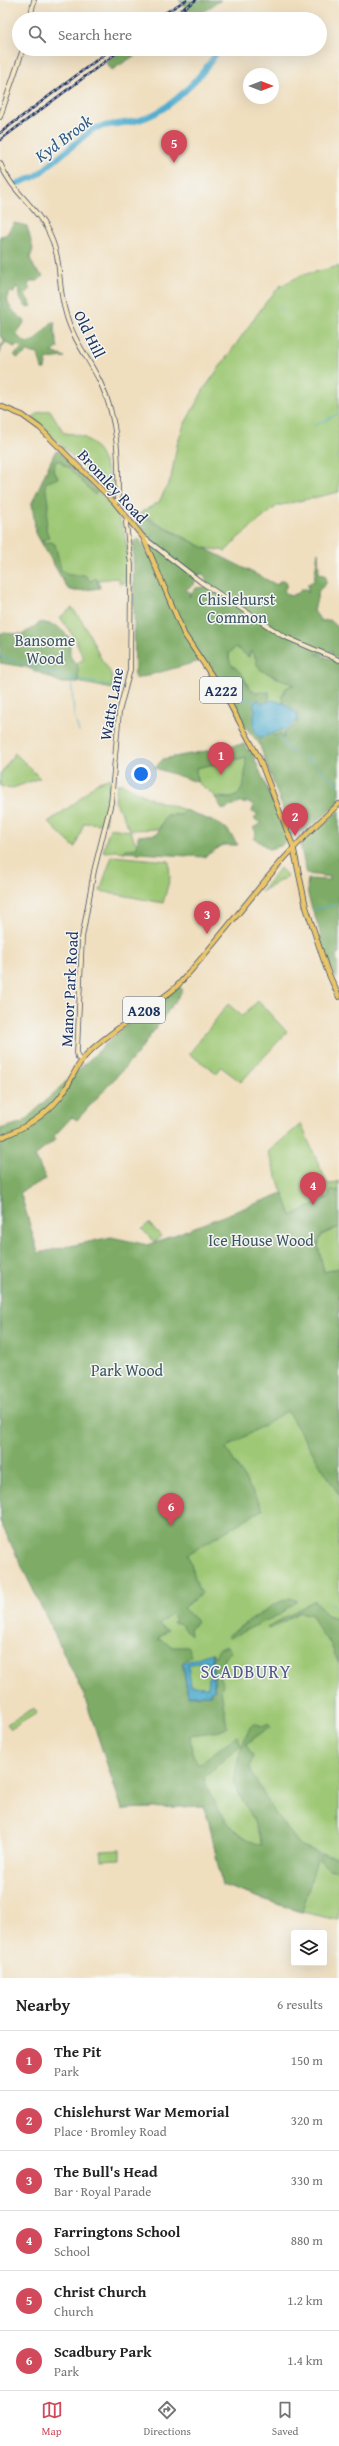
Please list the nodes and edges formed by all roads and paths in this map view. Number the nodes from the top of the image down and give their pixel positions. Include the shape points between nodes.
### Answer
1 (34, 0) edge
2 (31, 12) edge
3 (21, 56) edge
4 (0, 117) edge
5 (0, 163) edge
6 (0, 406) edge
7 (115, 503) junction
8 (127, 517) junction
9 (143, 537) junction
10 (339, 660) edge
11 (339, 804) edge
12 (294, 846) junction
13 (92, 894) joint
14 (339, 997) edge
15 (81, 1060) junction
16 (0, 1138) edge

1 - 2 main road
3 - 4 main road
5 - 7 main road, Old Hill via 12,186 37,213 52,240 60,262 61,295 66,314 75,337 105,393 118,443 118,499
6 - 7 main road, Bromley Road / A222 via 22,415 40,428
7 - 8 main road, Bromley Road / A222
8 - 9 main road, Bromley Road / A222
8 - 13 main road, Watts Lane via 131,565 130,670 119,712 111,803 94,871
9 - 10 main road via 202,582 283,636
9 - 12 main road, Bromley Road / A222 via 184,634 226,697 252,744
11 - 12 main road, A208
12 - 14 main road, A222 via 306,907
12 - 15 main road, A208 via 227,930 177,986 112,1032
13 - 15 main road, Manor Park Road via 82,938 80,961 77,1053
15 - 16 main road, A208 via 53,1106 26,1126

